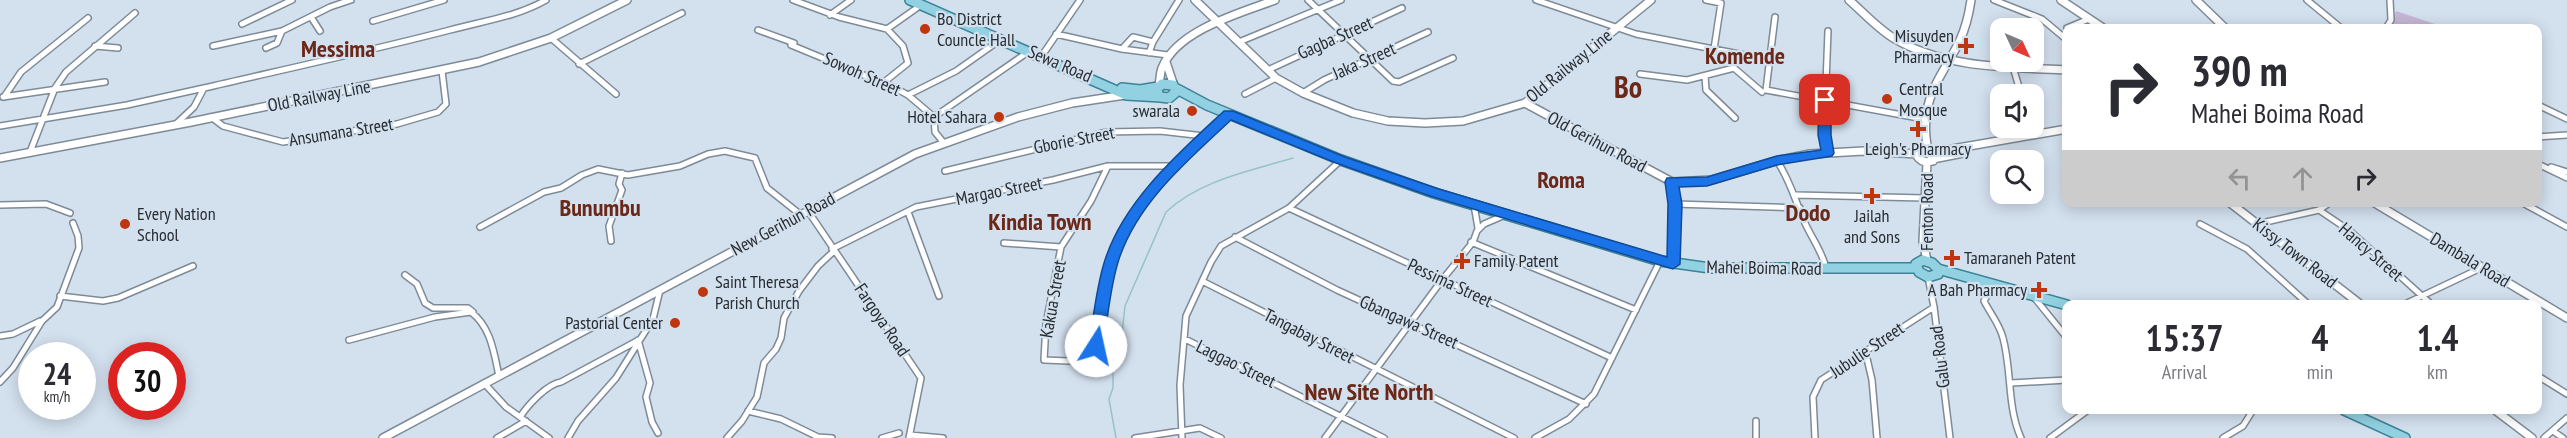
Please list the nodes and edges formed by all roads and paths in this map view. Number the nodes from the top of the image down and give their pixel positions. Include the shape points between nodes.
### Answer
1 (292, 0) edge
2 (351, 0) edge
3 (444, 0) edge
4 (535, 0) edge
5 (627, 0) edge
6 (793, 0) edge
7 (851, 0) edge
8 (910, 0) edge
9 (1080, 0) edge
10 (1179, 0) edge
11 (1195, 0) edge
12 (1275, 0) edge
13 (1308, 0) edge
14 (1341, 0) edge
15 (1536, 0) edge
16 (1651, 0) edge
17 (1706, 0) edge
18 (1849, 0) edge
19 (1971, 0) edge
20 (1994, 0) edge
21 (2061, 0) edge
22 (2196, 0) edge
23 (2307, 0) edge
24 (2390, 0) edge
25 (544, 1) edge
26 (921, 5) junction
27 (1402, 8) dead end
28 (1318, 9) junction
29 (135, 12) dead end
30 (682, 12) dead end
31 (828, 15) junction
32 (311, 17) junction
33 (1775, 17) dead end
34 (88, 18) dead end
35 (2089, 19) junction
36 (373, 21) dead end
37 (1221, 22) junction
38 (242, 24) dead end
39 (2078, 24) edge
40 (2097, 24) edge
41 (2221, 24) edge
42 (2336, 24) edge
43 (2388, 24) edge
44 (1618, 27) junction
45 (887, 29) junction
46 (758, 30) dead end
47 (2062, 30) edge
48 (320, 31) dead end
49 (282, 32) junction
50 (1428, 32) dead end
51 (1828, 32) dead end
52 (2057, 32) junction
53 (1056, 34) junction
54 (1342, 35) junction
55 (2062, 36) edge
56 (551, 38) junction
57 (1002, 39) junction
58 (1153, 42) junction
59 (1239, 42) junction
60 (95, 46) junction
61 (213, 46) dead end
62 (118, 48) dead end
63 (266, 48) dead end
64 (1122, 49) junction
65 (1714, 49) junction
66 (1029, 51) junction
67 (1149, 53) junction
68 (1041, 57) junction
69 (1167, 58) junction
70 (1453, 58) dead end
71 (1369, 59) junction
72 (1949, 59) junction
73 (1770, 60) junction
74 (579, 64) junction
75 (1990, 64) edge
76 (1268, 70) junction
77 (2044, 70) edge
78 (442, 71) junction
79 (2062, 72) edge
80 (1640, 74) dead end
81 (1705, 76) junction
82 (1276, 78) junction
83 (105, 82) dead end
84 (884, 83) junction
85 (1110, 86) junction
86 (1158, 86) junction
87 (1175, 87) junction
88 (55, 88) junction
89 (204, 88) junction
90 (1139, 90) junction
91 (1764, 91) junction
92 (1245, 93) dead end
93 (1303, 93) junction
94 (616, 94) dead end
95 (908, 95) junction
96 (1126, 95) junction
97 (2, 97) edge
98 (1165, 97) junction
99 (1825, 100) junction
100 (1525, 103) junction
101 (1207, 105) junction
102 (2542, 107) edge
103 (1229, 114) junction
104 (211, 117) junction
105 (934, 117) junction
106 (1735, 118) dead end
107 (44, 119) junction
108 (1924, 119) junction
109 (2567, 119) edge
110 (0, 126) edge
111 (173, 126) junction
112 (2062, 132) edge
113 (2062, 132) edge
114 (2044, 135) edge
115 (2567, 135) edge
116 (1204, 136) junction
117 (2542, 137) edge
118 (2024, 138) edge
119 (943, 142) junction
120 (30, 152) junction
121 (1828, 153) junction
122 (1929, 157) junction
123 (0, 158) edge
124 (1341, 160) junction
125 (1777, 161) junction
126 (2542, 164) edge
127 (2542, 165) edge
128 (1108, 166) junction
129 (1174, 166) junction
130 (945, 171) dead end
131 (2567, 172) edge
132 (622, 174) junction
133 (2567, 178) edge
134 (1672, 182) junction
135 (1796, 195) junction
136 (1924, 198) junction
137 (1675, 204) junction
138 (0, 205) edge
139 (1474, 205) junction
140 (2235, 207) edge
141 (2324, 207) edge
142 (2382, 207) edge
143 (2530, 207) edge
144 (1289, 208) junction
145 (1800, 208) junction
146 (2319, 210) junction
147 (908, 212) junction
148 (70, 213) dead end
149 (805, 213) junction
150 (1506, 214) junction
151 (73, 223) dead end
152 (2200, 224) dead end
153 (2257, 224) junction
154 (480, 227) dead end
155 (2567, 227) edge
156 (1478, 228) junction
157 (1235, 237) junction
158 (611, 241) dead end
159 (1472, 242) junction
160 (1004, 243) dead end
161 (1061, 247) junction
162 (833, 250) junction
163 (1660, 261) junction
164 (1927, 261) junction
165 (1673, 264) junction
166 (193, 266) dead end
167 (2483, 267) junction
168 (1826, 268) junction
169 (1916, 268) junction
170 (1938, 269) junction
171 (405, 275) dead end
172 (1928, 276) junction
173 (1442, 280) junction
174 (1202, 281) junction
175 (1994, 283) junction
176 (660, 290) junction
177 (2032, 295) junction
178 (60, 296) junction
179 (939, 296) dead end
180 (2421, 297) junction
181 (2304, 300) edge
182 (2355, 300) edge
183 (2414, 300) edge
184 (2425, 300) edge
185 (2537, 300) edge
186 (2542, 303) edge
187 (2062, 304) edge
188 (1934, 307) junction
189 (1636, 310) junction
190 (477, 315) junction
191 (2567, 318) edge
192 (42, 321) junction
193 (1410, 322) junction
194 (2062, 332) edge
195 (0, 336) edge
196 (1185, 339) junction
197 (349, 340) dead end
198 (638, 340) junction
199 (1865, 350) junction
200 (1612, 358) junction
201 (1375, 369) junction
202 (499, 376) junction
203 (2542, 378) edge
204 (2062, 380) edge
205 (0, 382) edge
206 (484, 383) junction
207 (2011, 383) junction
208 (2567, 394) edge
209 (1586, 404) junction
210 (748, 411) junction
211 (2083, 414) edge
212 (2250, 414) edge
213 (2353, 414) edge
214 (2500, 414) edge
215 (1341, 417) junction
216 (2567, 418) edge
217 (523, 419) junction
218 (1756, 421) dead end
219 (1182, 429) junction
220 (2553, 431) junction
221 (658, 433) dead end
222 (899, 433) dead end
223 (909, 436) edge
224 (382, 438) edge
225 (497, 438) edge
226 (549, 438) edge
227 (568, 438) edge
228 (727, 438) edge
229 (832, 438) edge
230 (882, 438) edge
231 (943, 438) edge
232 (1135, 438) edge
233 (1182, 438) edge
234 (1221, 438) edge
235 (1325, 438) edge
236 (1384, 438) edge
237 (1514, 438) edge
238 (1535, 438) edge
239 (1756, 438) edge
240 (1815, 438) edge
241 (1877, 438) edge
242 (1950, 438) edge
243 (2021, 438) edge
244 (2050, 438) edge
245 (2223, 438) edge
246 (2405, 438) edge
247 (2532, 438) edge
248 (2544, 438) edge
249 (2563, 438) edge

1 - 38 street
2 - 32 street
3 - 36 street
4 - 25 street
5 - 56 street, Old Railway Line
6 - 31 street
7 - 31 street
8 - 26 main road, Sewa Road
9 - 53 street
10 - 58 street
11 - 37 street, Old Railway Line
12 - 37 street
13 - 28 street
14 - 28 street
15 - 44 street
16 - 44 street, Old Railway Line
17 - 65 street via 1721,3
18 - 72 street via 1893,38
19 - 72 street, Fenton Road via 1968,22
20 - 52 street via 2042,19
21 - 35 street
22 - 41 street
23 - 42 street
24 - 43 street
25 - 89 street via 524,13 496,21
26 - 45 street
26 - 57 main road, Sewa Road
27 - 54 street, Gagba Street
28 - 54 street
28 - 59 street
29 - 60 street
30 - 74 street
31 - 45 street
32 - 48 street
32 - 49 street
33 - 73 street
34 - 97 street via 21,72
35 - 39 street
35 - 40 street
37 - 59 street, Old Railway Line
37 - 69 street via 1184,39
44 - 65 street
44 - 100 street, Old Railway Line
45 - 84 street via 903,46 908,63
46 - 84 street, Sowoh Street
47 - 52 street
49 - 61 street
49 - 63 street via 277,43
50 - 71 street, Jaka Street
51 - 99 street
52 - 55 street
53 - 64 street
53 - 68 street
54 - 71 street
54 - 76 street, Gagba Street
56 - 74 street
56 - 78 street, Old Railway Line
57 - 66 main road, Sewa Road
57 - 95 street via 972,62
58 - 64 street via 1132,37
58 - 67 street
59 - 76 street, Old Railway Line
60 - 62 street
60 - 88 street via 66,72
64 - 67 street
65 - 73 street
66 - 68 main road, Sewa Road
66 - 105 street
67 - 69 street
68 - 85 main road, Sewa Road
69 - 86 street
69 - 87 street via 1168,76
70 - 71 street via 1399,82
71 - 93 street, Jaka Street
72 - 75 street
72 - 108 street, Fenton Road via 1928,101
73 - 91 street
74 - 94 street
76 - 82 street, Old Railway Line
77 - 79 street
78 - 104 street, Old Railway Line
78 - 104 street, Ansumana Street via 446,104 438,112 397,124 283,142 223,126
80 - 81 street via 1692,80
81 - 91 street via 1721,68 1734,68
81 - 106 street via 1706,90
82 - 92 street
82 - 93 street, Old Railway Line
83 - 88 street
84 - 95 street, Sowoh Street
85 - 90 main road
85 - 96 main road
86 - 87 main road
86 - 90 main road
86 - 98 main road via 1156,93
87 - 98 main road via 1174,95
87 - 101 main road
88 - 97 street
88 - 107 street
89 - 107 street
89 - 111 street via 194,106
90 - 96 street, New Gerihun Road
91 - 99 street
93 - 100 street, Old Railway Line via 1353,113 1397,122 1463,121
95 - 105 street, Sowoh Street
96 - 98 main road
96 - 119 street, New Gerihun Road via 1089,100
98 - 101 main road
99 - 108 street
99 - 121 street
100 - 134 street, Old Gerihun Road
101 - 103 main road, Mahei Boima Road
102 - 109 street
103 - 116 street
103 - 124 main road, Mahei Boima Road
104 - 111 street, Old Railway Line
105 - 119 street, Sowoh Street via 935,132
107 - 110 street
107 - 120 street
108 - 122 street, Fenton Road
111 - 120 street, Old Railway Line
112 - 122 street
113 - 114 street
115 - 117 street
116 - 129 street
116 - 130 street, Gborie Street via 1160,131 1107,132
118 - 122 street
119 - 149 street, New Gerihun Road
120 - 123 street, Old Railway Line
121 - 122 street, Old Gerihun Road via 1876,150
121 - 125 street, Old Gerihun Road
122 - 136 street, Fenton Road
124 - 139 main road, Mahei Boima Road
124 - 144 street
125 - 134 street, Old Gerihun Road via 1707,181
125 - 135 street
126 - 131 street
127 - 133 street
128 - 129 street, Margao Street
128 - 147 street, Margao Street via 916,207
128 - 161 street, Kakua Street
129 - 161 street, Kakua Street via 1127,229 1112,260 1093,362 1044,360
132 - 149 street via 680,166 718,151 740,153 755,158 767,188
132 - 154 street via 606,169 582,175
132 - 158 street via 622,190 609,226
134 - 137 street
135 - 136 street
135 - 145 street
136 - 164 street, Fenton Road via 1923,242
137 - 145 street
137 - 165 street
138 - 148 street via 46,204
139 - 150 main road, Mahei Boima Road
139 - 156 street
140 - 153 street, Kissy Town Road
141 - 146 street
142 - 167 street, Dambala Road
143 - 155 street
144 - 157 street
144 - 173 street, Pessima Street
145 - 168 street
146 - 153 street
146 - 180 street, Hancy Street via 2350,231
147 - 162 street, Margao Street
147 - 179 street
149 - 162 street, Fargoya Road
149 - 176 street, New Gerihun Road
150 - 156 street
150 - 163 main road, Mahei Boima Road
151 - 178 street via 79,248
152 - 181 street via 2247,249
153 - 182 street, Kissy Town Road
156 - 159 street
157 - 174 street via 1221,246
157 - 193 street, Gbangawa Street via 1337,290
159 - 173 street
159 - 189 street
160 - 161 street
162 - 210 street, Margao Street via 799,291 784,318 781,338 764,363 757,397
162 - 223 street, Fargoya Road via 921,378
163 - 165 main road, Mahei Boima Road
163 - 189 street
164 - 169 main road via 1918,262
164 - 170 main road
165 - 168 main road, Mahei Boima Road via 1710,268
166 - 178 street via 118,298 103,301
167 - 180 street
167 - 185 street, Dambala Road
168 - 169 main road, Mahei Boima Road
169 - 172 main road
170 - 172 main road via 1936,275
170 - 175 main road
171 - 190 street via 417,284 425,303 433,308 468,308
172 - 188 street, Galu Road
173 - 193 street
173 - 200 street, Pessima Street
174 - 196 street via 1186,316
174 - 201 street, Tangabay Street
175 - 177 main road
175 - 207 street via 1984,301 2003,336
176 - 198 street via 653,319
176 - 202 street, New Gerihun Road
177 - 187 main road
177 - 194 street
178 - 192 street via 57,307
180 - 183 street
180 - 184 street, Hancy Street
186 - 191 street, Dambala Road
188 - 199 street, Jubulie Street
188 - 242 street, Galu Road
189 - 200 street
190 - 197 street via 463,312 435,317
190 - 202 street via 492,346
192 - 195 street
192 - 205 street
193 - 201 street
193 - 209 street, Gbangawa Street
196 - 215 street, Laggao Street
196 - 219 street via 1180,385
198 - 217 street via 561,382 554,382 530,402
198 - 221 street via 650,383 646,397
198 - 227 street via 616,378
199 - 240 street, Jubulie Street via 1821,380 1813,397
199 - 241 street
200 - 209 street
201 - 215 street
201 - 237 street, Tangabay Street
202 - 206 street, New Gerihun Road
203 - 208 street
204 - 207 street
206 - 217 street
206 - 224 street, New Gerihun Road
207 - 243 street via 2013,420
209 - 238 street via 1569,419
210 - 228 street, Margao Street
210 - 229 street via 781,419 818,437
211 - 244 street
212 - 245 street via 2243,426
213 - 246 main road
214 - 247 street
215 - 235 street
215 - 236 street, Laggao Street
216 - 220 street
217 - 225 street
217 - 226 street
218 - 239 street
219 - 232 street
219 - 233 street
219 - 234 street via 1200,428
220 - 248 street
220 - 249 street
222 - 230 street
223 - 231 street

